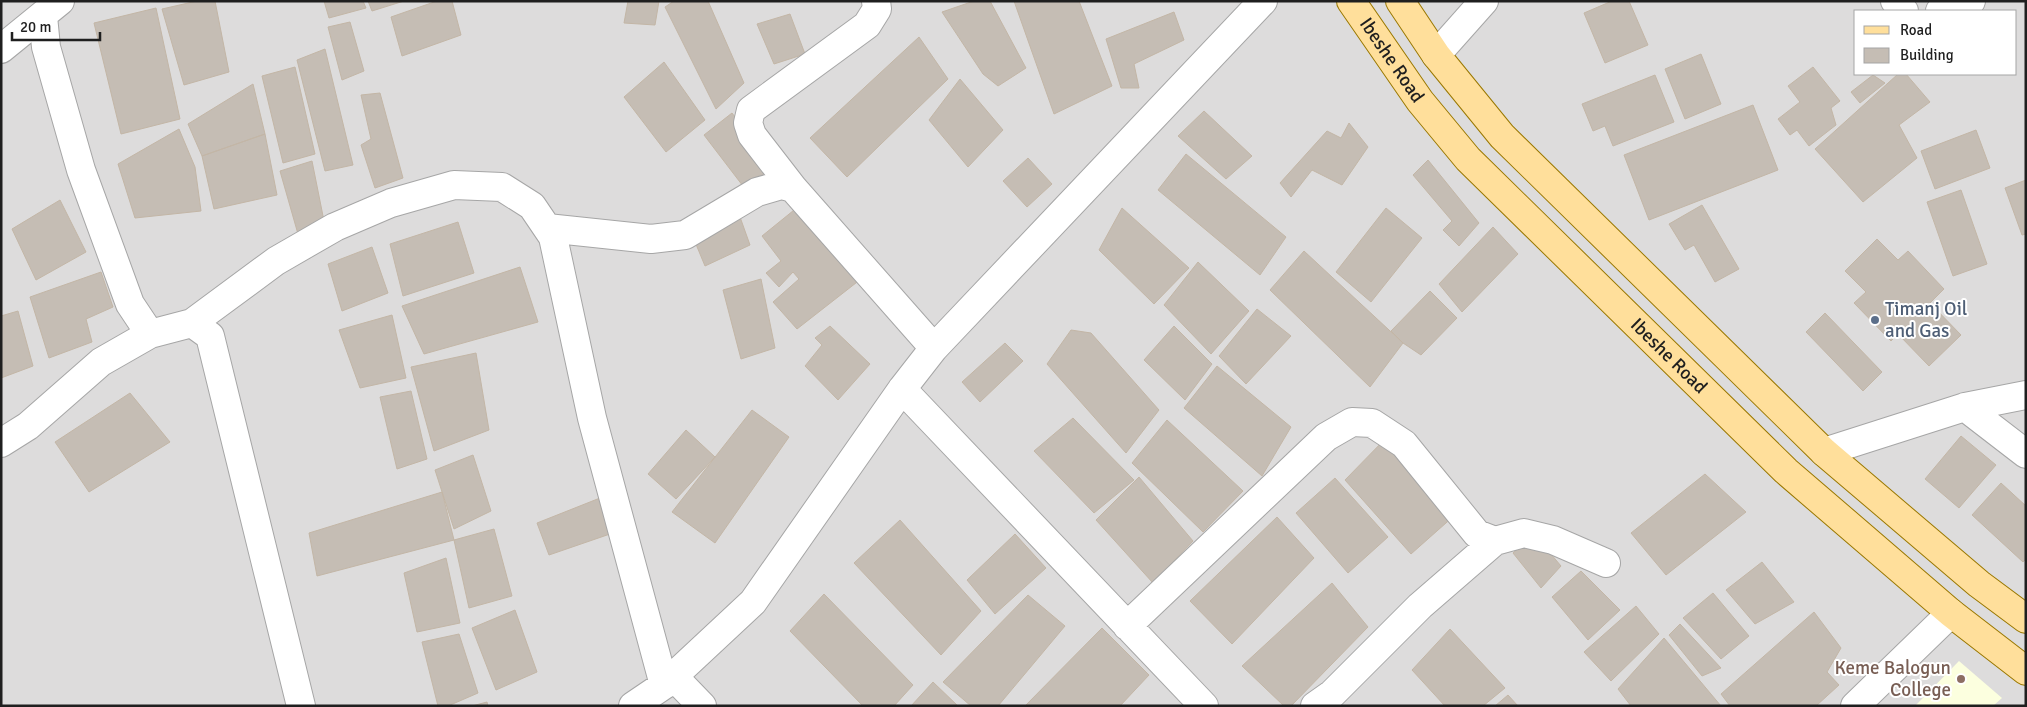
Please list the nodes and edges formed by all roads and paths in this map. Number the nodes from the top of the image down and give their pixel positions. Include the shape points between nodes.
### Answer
1 (876, 1) edge
2 (1263, 1) edge
3 (1351, 1) edge
4 (1400, 1) edge
5 (1484, 1) edge
6 (1971, 1) edge
7 (52, 8) edge
8 (1943, 10) edge
9 (1, 49) edge
10 (1436, 55) junction
11 (793, 188) junction
12 (547, 228) junction
13 (192, 323) junction
14 (150, 334) junction
15 (934, 348) junction
16 (902, 389) junction
17 (2026, 395) edge
18 (1965, 407) junction
19 (1, 443) edge
20 (1824, 452) junction
21 (2026, 454) edge
22 (1495, 541) junction
23 (1606, 563) dead end
24 (1951, 613) junction
25 (2026, 619) edge
26 (1127, 626) junction
27 (2026, 671) edge
28 (668, 681) junction
29 (301, 706) edge
30 (633, 706) edge
31 (702, 706) edge
32 (1204, 706) edge
33 (1315, 706) edge
34 (1855, 706) edge

1 - 11 street via 877,9 866,25 751,110 748,123 752,135
2 - 15 street
3 - 24 main road, Ibeshe Road via 1420,101 1468,159 1786,471
4 - 10 main road, Ibeshe Road
5 - 10 street
6 - 8 street
7 - 9 street
7 - 14 street via 46,47 81,170 130,304
10 - 20 main road, Ibeshe Road via 1502,136
11 - 12 street via 781,185 757,192 685,235 652,238
11 - 15 street
12 - 13 street via 532,206 502,187 454,185 391,203 335,227 276,261
12 - 28 street via 553,238 592,418
13 - 14 street
13 - 29 street via 210,336
14 - 19 street via 101,362 28,426
15 - 16 street
16 - 26 street
16 - 28 street via 753,602
17 - 18 street
18 - 20 street
18 - 21 street
20 - 25 main road, Ibeshe Road via 1979,584
22 - 23 street via 1524,533 1553,540
22 - 26 street via 1478,534 1404,444 1372,423 1352,422 1326,437
22 - 33 street via 1420,606 1332,694
24 - 27 main road, Ibeshe Road
24 - 34 street
26 - 32 street
28 - 30 street
28 - 31 street

